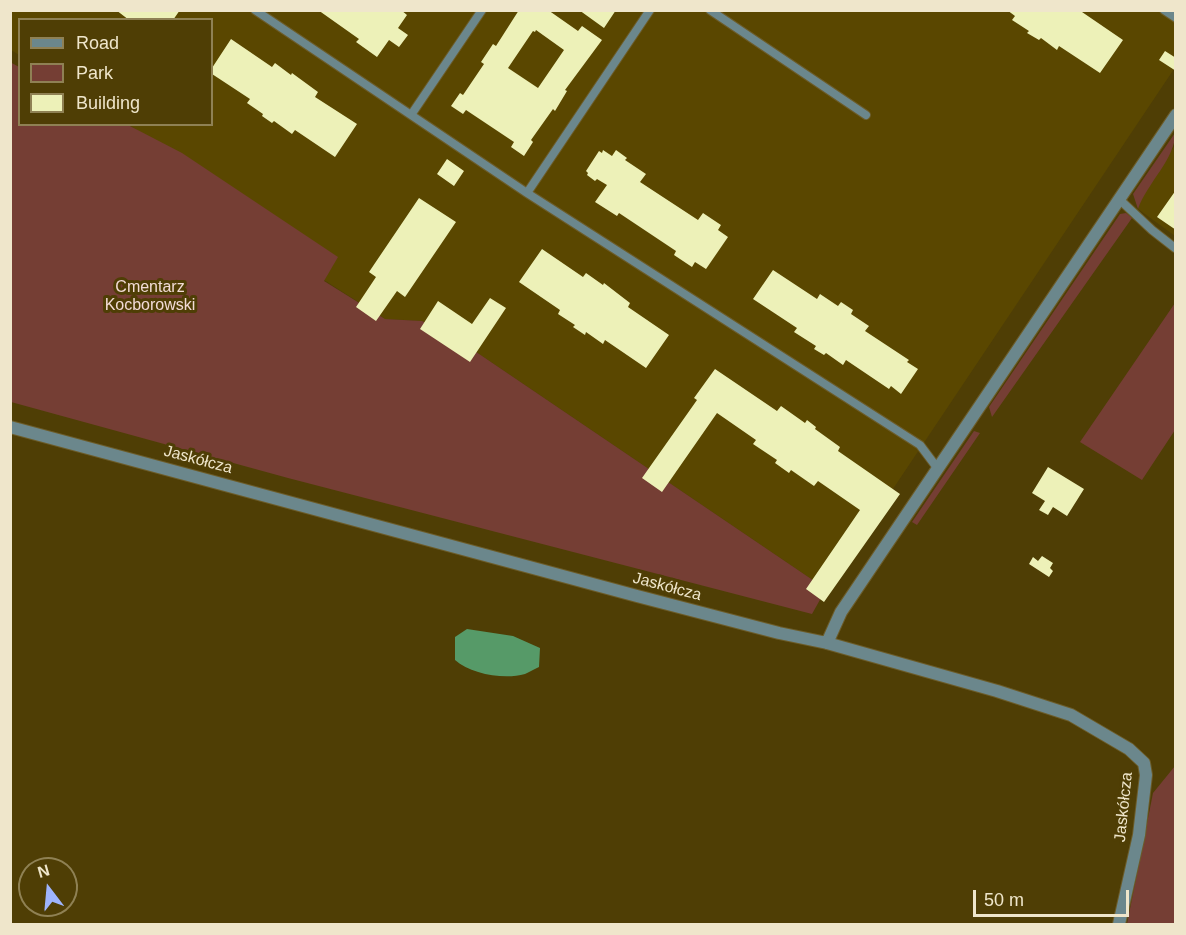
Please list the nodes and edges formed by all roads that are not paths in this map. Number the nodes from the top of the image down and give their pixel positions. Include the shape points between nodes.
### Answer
1 (255, 10) edge
2 (482, 10) edge
3 (650, 10) edge
4 (710, 10) edge
5 (1164, 10) edge
6 (1176, 18) edge
7 (411, 115) junction
8 (866, 115) dead end
9 (1176, 115) edge
10 (526, 193) junction
11 (1119, 200) junction
12 (1176, 248) edge
13 (10, 427) edge
14 (938, 469) junction
15 (827, 643) junction
16 (1119, 924) edge

1 - 7 lane
2 - 7 lane
3 - 10 lane
4 - 8 lane
5 - 6 lane
7 - 10 lane
9 - 11 street
10 - 14 lane via 920,445
11 - 12 lane
11 - 14 street
13 - 15 street, Jaskółcza via 626,593
14 - 15 street via 841,612
15 - 16 street, Jaskółcza via 1071,715 1129,749 1144,763 1139,834

